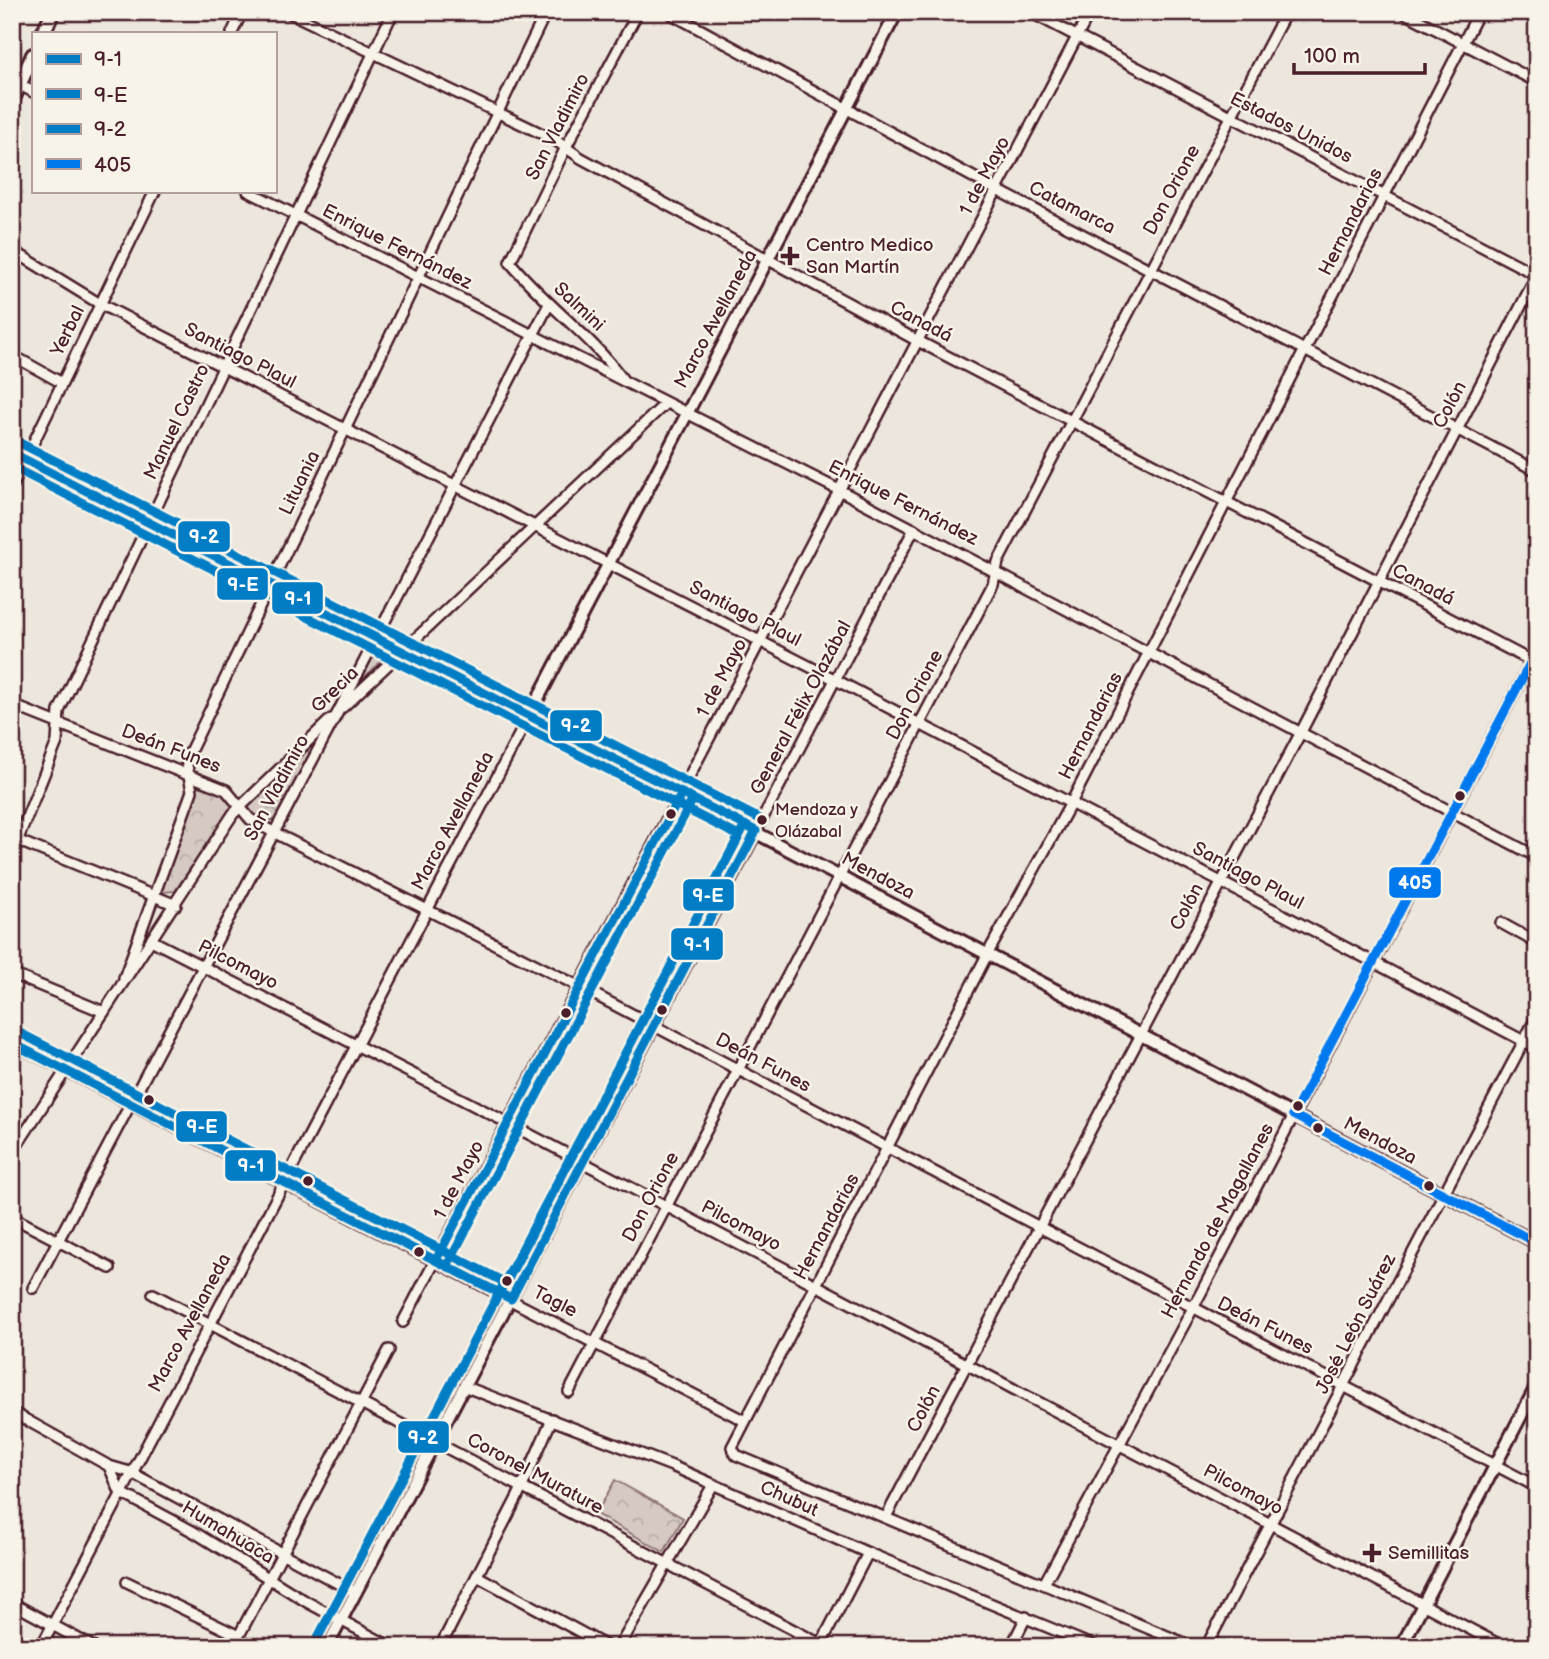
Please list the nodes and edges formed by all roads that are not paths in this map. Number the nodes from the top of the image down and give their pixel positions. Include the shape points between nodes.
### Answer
1 (53, 12) edge
2 (242, 12) edge
3 (288, 12) edge
4 (393, 12) edge
5 (545, 12) edge
6 (638, 12) edge
7 (668, 12) edge
8 (897, 12) edge
9 (1030, 12) edge
10 (1090, 12) edge
11 (1286, 12) edge
12 (1404, 12) edge
13 (1479, 12) edge
14 (43, 32) edge
15 (232, 32) edge
16 (1077, 37) junction
17 (1462, 43) junction
18 (374, 52) junction
19 (32, 57) edge
20 (1537, 82) edge
21 (16, 83) edge
22 (32, 91) edge
23 (12, 101) edge
24 (846, 110) junction
25 (497, 112) junction
26 (1231, 117) junction
27 (566, 146) junction
28 (997, 190) junction
29 (155, 192) edge
30 (249, 192) edge
31 (1384, 196) junction
32 (297, 216) junction
33 (12, 250) edge
34 (511, 258) joint
35 (767, 259) junction
36 (1151, 268) junction
37 (1537, 275) edge
38 (417, 277) junction
39 (100, 304) junction
40 (549, 304) junction
41 (533, 334) junction
42 (918, 341) junction
43 (1305, 349) junction
44 (12, 355) edge
45 (223, 368) junction
46 (625, 382) junction
47 (62, 383) junction
48 (666, 403) junction
49 (687, 412) junction
50 (1071, 419) junction
51 (1457, 429) junction
52 (345, 430) junction
53 (12, 453) edge
54 (26, 460) junction
55 (1537, 471) edge
56 (455, 486) junction
57 (12, 487) edge
58 (841, 491) junction
59 (1225, 500) junction
60 (148, 522) junction
61 (534, 526) junction
62 (914, 529) junction
63 (608, 562) junction
64 (996, 571) junction
65 (1378, 580) junction
66 (271, 584) junction
67 (376, 635) junction
68 (761, 642) junction
69 (402, 649) junction
70 (1537, 650) edge
71 (1149, 651) junction
72 (1534, 663) edge
73 (836, 680) junction
74 (12, 705) edge
75 (338, 712) junction
76 (530, 714) junction
77 (920, 723) junction
78 (58, 724) junction
79 (1300, 732) junction
80 (190, 776) junction
81 (682, 793) junction
82 (1071, 803) junction
83 (239, 806) junction
84 (1452, 811) junction
85 (756, 831) junction
86 (273, 832) junction
87 (15, 839) edge
88 (12, 854) edge
89 (1537, 857) edge
90 (841, 877) junction
91 (1221, 881) junction
92 (153, 895) junction
93 (176, 905) junction
94 (426, 909) junction
95 (1501, 923) dead end
96 (153, 942) junction
97 (1537, 943) edge
98 (988, 953) junction
99 (1374, 961) junction
100 (202, 967) junction
101 (12, 974) edge
102 (124, 978) junction
103 (580, 986) junction
104 (104, 1012) junction
105 (1537, 1016) edge
106 (655, 1026) junction
107 (1141, 1033) junction
108 (1524, 1041) junction
109 (12, 1043) edge
110 (355, 1045) junction
111 (1537, 1048) edge
112 (738, 1070) junction
113 (65, 1072) junction
114 (131, 1104) junction
115 (1293, 1115) junction
116 (508, 1123) junction
117 (888, 1148) junction
118 (12, 1153) edge
119 (583, 1163) junction
120 (285, 1182) junction
121 (1443, 1194) junction
122 (665, 1206) junction
123 (12, 1217) edge
124 (1041, 1228) junction
125 (58, 1241) junction
126 (1537, 1243) edge
127 (436, 1261) junction
128 (110, 1268) dead end
129 (816, 1285) junction
130 (33, 1288) dead end
131 (153, 1294) dead end
132 (511, 1300) junction
133 (1193, 1308) junction
134 (403, 1322) dead end
135 (209, 1325) junction
136 (595, 1343) junction
137 (389, 1350) dead end
138 (968, 1364) junction
139 (1537, 1385) edge
140 (1344, 1386) junction
141 (466, 1387) junction
142 (569, 1392) dead end
143 (362, 1401) junction
144 (12, 1412) edge
145 (552, 1419) junction
146 (745, 1421) junction
147 (436, 1441) junction
148 (1120, 1444) junction
149 (733, 1453) joint
150 (1496, 1465) junction
151 (108, 1466) junction
152 (130, 1472) junction
153 (713, 1485) junction
154 (521, 1486) junction
155 (1537, 1487) edge
156 (120, 1492) junction
157 (886, 1517) junction
158 (1271, 1524) junction
159 (282, 1552) junction
160 (868, 1553) junction
161 (666, 1564) junction
162 (477, 1576) junction
163 (270, 1579) junction
164 (127, 1582) dead end
165 (1044, 1584) junction
166 (356, 1592) junction
167 (12, 1603) edge
168 (1423, 1604) junction
169 (1026, 1617) junction
170 (342, 1621) junction
171 (52, 1625) junction
172 (800, 1635) junction
173 (239, 1636) junction
174 (824, 1646) edge
175 (41, 1647) edge
176 (93, 1647) edge
177 (233, 1647) edge
178 (327, 1647) edge
179 (391, 1647) edge
180 (440, 1647) edge
181 (608, 1647) edge
182 (618, 1647) edge
183 (794, 1647) edge
184 (1011, 1647) edge
185 (1096, 1647) edge
186 (1193, 1647) edge
187 (1206, 1647) edge
188 (1401, 1647) edge
189 (1504, 1647) edge

1 - 14 main road
2 - 15 street
3 - 18 street, Canadá
4 - 18 street, Manuel Castro
5 - 25 street, Lituania
6 - 27 street, San Vladimiro
7 - 24 street, Catamarca
8 - 24 street, Marco Avellaneda
9 - 16 street, Estados Unidos
10 - 16 street, 1 de Mayo
11 - 26 street, Don Orione
12 - 17 street
13 - 17 street, Hernandarias
16 - 26 street, Estados Unidos
16 - 28 street, 1 de Mayo
17 - 20 street
17 - 31 street, Hernandarias
18 - 25 street, Canadá
18 - 32 street, Manuel Castro
19 - 21 main road
21 - 22 street
21 - 23 main road
24 - 28 street, Catamarca
24 - 35 street, Marco Avellaneda
25 - 27 street, Canadá
25 - 38 street, Lituania
26 - 31 street, Estados Unidos
26 - 36 street, Don Orione
27 - 34 street, San Vladimiro
27 - 35 street, Canadá
28 - 36 street, Catamarca
28 - 42 street, 1 de Mayo
29 - 39 street, Yerbal
30 - 32 street, Enrique Fernández
31 - 37 street, Estados Unidos
31 - 43 street, Hernandarias
32 - 38 street, Enrique Fernández
32 - 45 street, Manuel Castro
33 - 39 street, Santiago Plaul
34 - 40 street, Salmini via 512,265
35 - 42 street, Canadá
35 - 49 street, Marco Avellaneda
36 - 43 street, Catamarca
36 - 50 street, Don Orione
37 - 51 street, Colón
38 - 41 street, Enrique Fernández
38 - 52 street, Lituania
39 - 45 street, Santiago Plaul
39 - 47 street, Yerbal
40 - 41 street, San Vladimiro
40 - 46 street, Salmini via 605,355
41 - 46 street, Enrique Fernández
41 - 56 street, San Vladimiro
42 - 50 street, Canadá
42 - 58 street, 1 de Mayo
43 - 51 street, Catamarca
43 - 59 street, Hernandarias
44 - 47 street
45 - 52 street, Santiago Plaul
45 - 60 street, Manuel Castro
46 - 48 street, Enrique Fernández
47 - 54 street, Yerbal
48 - 49 street, Enrique Fernández
48 - 61 street, Grecia
49 - 58 street, Enrique Fernández
49 - 63 street, Marco Avellaneda
50 - 59 street, Canadá
50 - 64 street, Don Orione
51 - 55 street, Catamarca
51 - 65 street, Colón
52 - 56 street, Santiago Plaul
52 - 66 street, Lituania
53 - 54 street, Mendoza
54 - 57 street, Yerbal
54 - 60 street, Mendoza
56 - 61 street, Santiago Plaul
56 - 67 street, San Vladimiro
58 - 62 street, Enrique Fernández
58 - 68 street, 1 de Mayo
59 - 65 street, Canadá
59 - 71 street, Hernandarias
60 - 66 street, Mendoza
60 - 78 street, Manuel Castro via 59,710
61 - 63 street, Santiago Plaul
61 - 69 street, Grecia
62 - 64 street, Enrique Fernández
62 - 73 street, General Félix Olazábal
63 - 68 street, Santiago Plaul
63 - 76 street, Marco Avellaneda
64 - 71 street, Enrique Fernández
64 - 77 street, Don Orione
65 - 72 street, Canadá
65 - 79 street, Colón
66 - 67 street, Mendoza
66 - 80 street, Lituania via 186,760
67 - 69 street, Mendoza
67 - 75 street, San Vladimiro
68 - 73 street, Santiago Plaul
68 - 81 street, 1 de Mayo
69 - 75 street, Grecia
69 - 76 street, Mendoza
70 - 72 street, Hernando de Magallanes
71 - 79 street, Enrique Fernández
71 - 82 street, Hernandarias
72 - 84 street, Hernando de Magallanes
73 - 77 street, Santiago Plaul
73 - 85 street, General Félix Olazábal
74 - 78 street, Deán Funes
75 - 83 street, Grecia
75 - 86 street, San Vladimiro
76 - 81 street, Mendoza
76 - 94 street, Marco Avellaneda
77 - 82 street, Santiago Plaul
77 - 90 street, Don Orione
78 - 80 street, Deán Funes
78 - 87 street, Manuel Castro via 57,742
79 - 84 street, Enrique Fernández
79 - 91 street, Colón
80 - 83 street, Deán Funes via 226,790
80 - 92 street, Lituania via 192,791
81 - 85 street, Mendoza
81 - 103 street, 1 de Mayo
82 - 91 street, Santiago Plaul
82 - 98 street, Hernandarias
83 - 86 street, Deán Funes via 250,819
83 - 93 street, Grecia
84 - 89 street, Enrique Fernández
84 - 99 street, Hernando de Magallanes
85 - 90 street, Mendoza
85 - 106 street, General Félix Olazábal
86 - 94 street, Deán Funes
86 - 100 street, San Vladimiro
87 - 88 street, Manuel Castro
87 - 92 street
90 - 98 street, Mendoza
90 - 112 street, Don Orione
91 - 99 street, Santiago Plaul
91 - 107 street, Colón
92 - 93 street
92 - 102 street, Lituania
93 - 96 street, Grecia
94 - 103 street, Deán Funes
94 - 110 street, Marco Avellaneda
95 - 97 street
96 - 100 street, Pilcomayo
96 - 102 street, Grecia
98 - 107 street, Mendoza
98 - 117 street, Hernandarias
99 - 108 street, Santiago Plaul
99 - 115 street, Hernando de Magallanes
100 - 110 street, Pilcomayo
100 - 114 street, San Vladimiro
101 - 104 street
102 - 104 street, Grecia
103 - 106 street, Deán Funes
103 - 116 street, 1 de Mayo
104 - 113 street, Grecia
105 - 108 street, José León Suárez
106 - 112 street, Deán Funes
106 - 119 street, General Félix Olazábal
107 - 115 street, Mendoza
107 - 124 street, Colón
108 - 111 street, Santiago Plaul
108 - 121 street, José León Suárez
109 - 113 street, Tagle
110 - 116 street, Pilcomayo
110 - 120 street, Marco Avellaneda
112 - 117 street, Deán Funes
112 - 122 street, Don Orione
113 - 114 street, Tagle
113 - 118 street, Grecia
114 - 120 street, Tagle
114 - 125 street, San Vladimiro
115 - 121 street, Mendoza
115 - 133 street, Hernando de Magallanes
116 - 119 street, Pilcomayo
116 - 127 street, 1 de Mayo
117 - 124 street, Deán Funes
117 - 129 street, Hernandarias
119 - 122 street, Pilcomayo
119 - 132 street, General Félix Olazábal
120 - 127 street, Tagle
120 - 135 street, Marco Avellaneda
121 - 126 street, Mendoza
121 - 140 street, José León Suárez
122 - 129 street, Pilcomayo
122 - 136 street, Don Orione
123 - 125 street
124 - 133 street, Deán Funes
124 - 138 street, Colón
125 - 128 street
125 - 130 street, San Vladimiro
127 - 132 street, Tagle
127 - 134 street, 1 de Mayo
129 - 138 street, Pilcomayo
129 - 146 street, Hernandarias
131 - 135 street, Coronel Murature
132 - 136 street, Tagle
132 - 141 street, General Félix Olazábal
133 - 140 street, Deán Funes
133 - 148 street, Hernando de Magallanes
135 - 143 street, Coronel Murature
135 - 152 street, Marco Avellaneda
136 - 142 street, Don Orione
136 - 146 street, Tagle
137 - 143 street
138 - 148 street, Pilcomayo
138 - 157 street, Colón
139 - 150 street
140 - 150 street, Deán Funes
140 - 158 street, José León Suárez
141 - 145 street, Chubut
141 - 147 street, General Félix Olazábal
143 - 147 street, Coronel Murature
143 - 159 street
144 - 151 street, Humahuaca
145 - 153 street, Chubut
145 - 154 street
146 - 149 street, Hernandarias
147 - 154 street, Coronel Murature
147 - 166 street, General Félix Olazábal
148 - 158 street, Pilcomayo
148 - 165 street, Hernando de Magallanes
149 - 157 street, Chubut
150 - 155 street, Deán Funes
150 - 168 street
151 - 152 street, Humahuaca
151 - 156 street
152 - 156 street, Marco Avellaneda
152 - 159 street, Humahuaca
153 - 160 street, Chubut
153 - 161 street
154 - 161 street, Coronel Murature
154 - 162 street
156 - 163 street, Humahuaca
156 - 171 street, Marco Avellaneda
157 - 165 street, Chubut
158 - 168 street, Pilcomayo
158 - 187 street, José León Suárez
159 - 163 street
159 - 166 street, Humahuaca
160 - 169 street, Chubut
160 - 174 street
161 - 172 street, Coronel Murature
161 - 182 street
162 - 180 street
162 - 181 street
163 - 170 street, Humahuaca
163 - 173 street
164 - 173 street
165 - 186 street, Chubut
166 - 170 street, General Félix Olazábal
167 - 171 street
168 - 188 street
168 - 189 street, Pilcomayo
169 - 184 street
169 - 185 street, Chubut
170 - 178 street, General Félix Olazábal
170 - 179 street, Humahuaca
171 - 175 street, Marco Avellaneda
171 - 176 street
172 - 174 street, Coronel Murature
172 - 183 street
173 - 177 street

